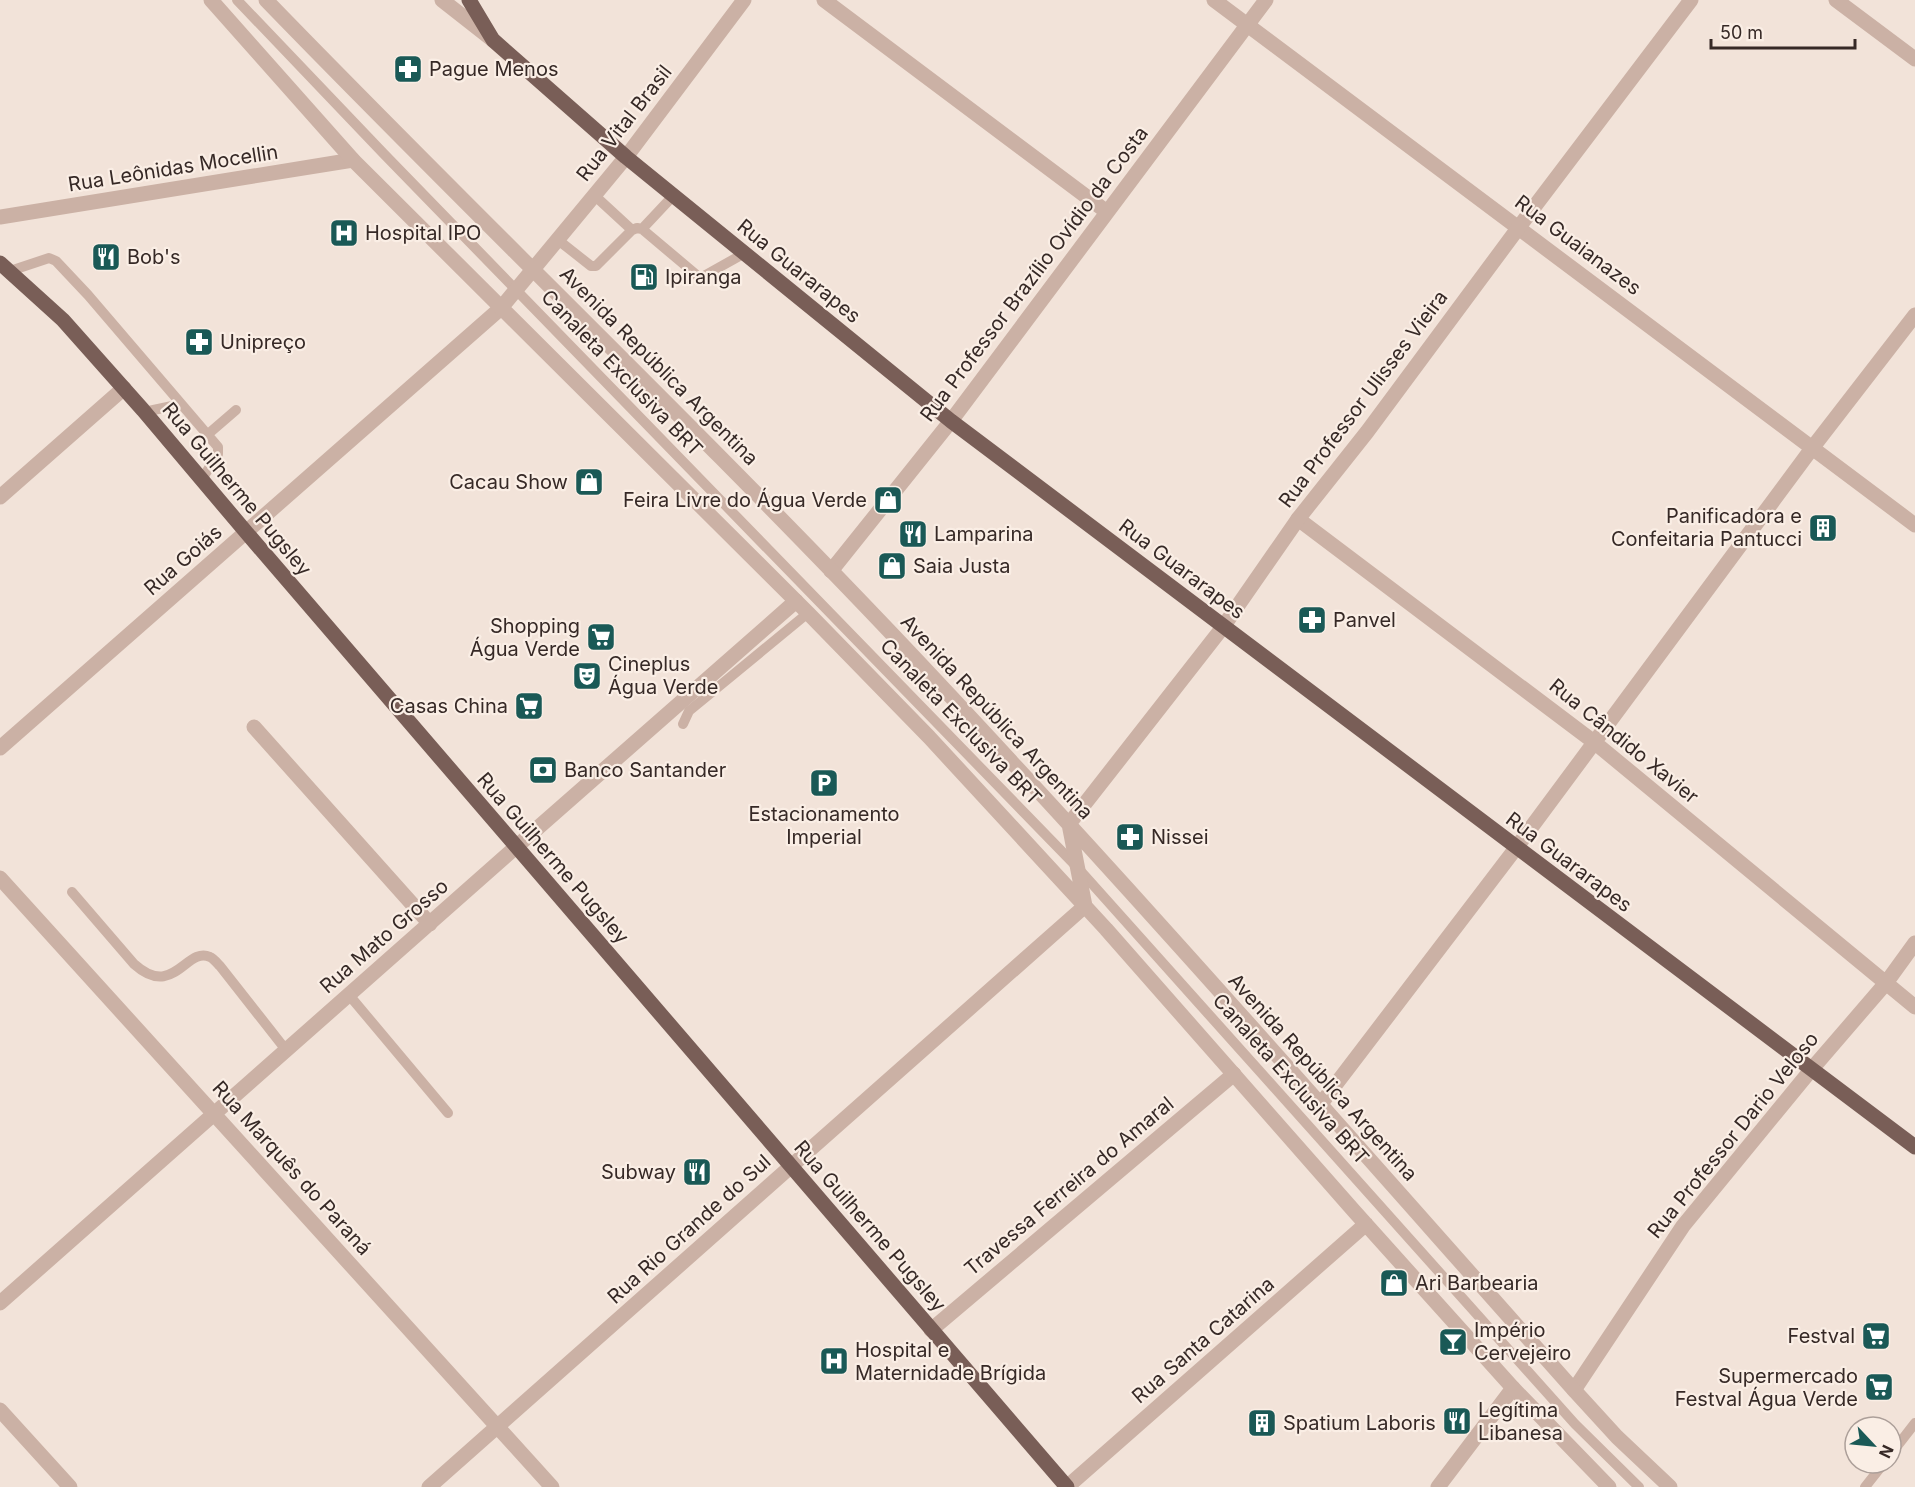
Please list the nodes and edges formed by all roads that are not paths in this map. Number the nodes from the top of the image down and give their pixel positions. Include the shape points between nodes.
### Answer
1 (211, 0) edge
2 (237, 0) edge
3 (266, 0) edge
4 (442, 0) edge
5 (469, 0) edge
6 (744, 0) edge
7 (824, 0) edge
8 (1214, 0) edge
9 (1266, 0) edge
10 (1691, 0) edge
11 (1836, 0) edge
12 (1248, 25) junction
13 (493, 40) junction
14 (1915, 59) edge
15 (626, 158) junction
16 (353, 160) junction
17 (594, 195) junction
18 (673, 195) junction
19 (1107, 212) junction
20 (0, 217) edge
21 (1519, 227) junction
22 (637, 229) junction
23 (558, 240) junction
24 (745, 253) junction
25 (5, 267) edge
26 (534, 269) junction
27 (516, 290) junction
28 (501, 308) junction
29 (1915, 315) edge
30 (124, 388) junction
31 (183, 406) junction
32 (236, 410) dead end
33 (144, 412) junction
34 (951, 421) junction
35 (207, 435) junction
36 (1813, 447) junction
37 (202, 479) junction
38 (0, 497) edge
39 (1298, 519) junction
40 (1915, 525) edge
41 (246, 532) junction
42 (831, 570) junction
43 (796, 601) junction
44 (808, 612) junction
45 (1223, 627) junction
46 (683, 724) dead end
47 (254, 727) dead end
48 (1594, 742) junction
49 (0, 748) edge
50 (1069, 824) junction
51 (516, 847) junction
52 (1516, 848) junction
53 (1077, 867) junction
54 (0, 878) edge
55 (72, 892) dead end
56 (1084, 906) junction
57 (430, 924) junction
58 (1915, 943) edge
59 (1886, 983) junction
60 (349, 995) junction
61 (1915, 1007) edge
62 (286, 1050) junction
63 (1811, 1070) junction
64 (1234, 1074) junction
65 (1320, 1105) junction
66 (448, 1113) dead end
67 (214, 1114) junction
68 (1915, 1147) edge
69 (791, 1166) junction
70 (1366, 1224) junction
71 (0, 1303) edge
72 (932, 1330) junction
73 (1513, 1388) junction
74 (1574, 1390) junction
75 (0, 1410) edge
76 (1915, 1423) edge
77 (497, 1426) junction
78 (1903, 1438) edge
79 (70, 1487) edge
80 (429, 1487) edge
81 (552, 1487) edge
82 (1067, 1487) edge
83 (1438, 1487) edge
84 (1609, 1487) edge
85 (1639, 1487) edge
86 (1670, 1487) edge

1 - 16 street
2 - 27 lane, Canaleta Exclusiva BRT
3 - 26 street, Avenida República Argentina
4 - 13 street, Rua Guararapes
5 - 13 main road
6 - 15 street, Rua Vital Brasil
7 - 19 street
8 - 12 street, Rua Guaianazes
9 - 12 street, Rua Professor Brazílio Ovídio da Costa
10 - 21 street, Rua Professor Ulisses Vieira
11 - 14 street
12 - 19 street, Rua Professor Brazílio Ovídio da Costa
12 - 21 street, Rua Guaianazes
13 - 15 main road, Rua Guararapes
15 - 17 street, Rua Vital Brasil
15 - 18 main road, Rua Guararapes
16 - 20 street, Rua Leônidas Mocellin
16 - 28 street
17 - 22 lane
17 - 23 street, Rua Vital Brasil
18 - 22 lane
18 - 24 main road, Rua Guararapes
19 - 34 street, Rua Professor Brazílio Ovídio da Costa
21 - 36 street, Rua Guaianazes
21 - 39 street, Rua Professor Ulisses Vieira
22 - 23 lane via 596,266
22 - 24 lane via 699,277
23 - 26 street, Rua Vital Brasil
24 - 34 main road, Rua Guararapes
25 - 30 main road, Rua Guilherme Pugsley via 63,320
25 - 31 lane via 49,258 56,261
26 - 27 street, Rua Vital Brasil
26 - 42 street, Avenida República Argentina
27 - 28 street, Rua Goiás
27 - 53 lane, Canaleta Exclusiva BRT
28 - 41 street, Rua Goiás
28 - 43 street
29 - 36 street
30 - 33 main road, Rua Guilherme Pugsley
30 - 38 street
31 - 33 lane
31 - 35 lane
32 - 35 lane
33 - 37 main road, Rua Guilherme Pugsley
34 - 42 street, Rua Professor Brazílio Ovídio da Costa
34 - 45 main road, Rua Guararapes
35 - 37 lane via 219,454
36 - 40 street, Rua Guaianazes
36 - 48 street
37 - 41 main road, Rua Guilherme Pugsley
39 - 45 street, Rua Professor Ulisses Vieira
39 - 48 street, Rua Cândido Xavier
41 - 49 street, Rua Goiás
41 - 51 main road, Rua Guilherme Pugsley
42 - 50 street, Avenida República Argentina
43 - 44 street
43 - 51 street, Rua Mato Grosso
44 - 46 lane via 689,711
44 - 56 street
45 - 50 street, Rua Professor Ulisses Vieira
45 - 52 main road, Rua Guararapes
47 - 57 street
48 - 52 street
48 - 59 street, Rua Cândido Xavier
50 - 53 street
50 - 65 street, Avenida República Argentina
51 - 57 street, Rua Mato Grosso
51 - 69 main road, Rua Guilherme Pugsley
52 - 63 main road, Rua Guararapes
52 - 65 street
53 - 56 street
53 - 85 lane, Canaleta Exclusiva BRT via 1575,1424
54 - 67 street, Rua Marquês do Paraná
55 - 62 lane via 145,974 155,978 169,975 200,956 210,957
56 - 64 street
56 - 69 street, Rua Rio Grande do Sul
57 - 60 street, Rua Mato Grosso
58 - 59 street, Rua Professor Dario Veloso
59 - 61 street, Rua Cândido Xavier
59 - 63 street, Rua Professor Dario Veloso
60 - 62 street, Rua Mato Grosso
60 - 66 lane
62 - 67 street, Rua Mato Grosso
63 - 68 main road, Rua Guararapes
63 - 74 street, Rua Professor Dario Veloso via 1683,1226
64 - 70 street
64 - 72 street, Travessa Ferreira do Amaral
65 - 74 street, Avenida República Argentina
67 - 71 street, Rua Mato Grosso
67 - 77 street, Rua Marquês do Paraná
69 - 72 main road, Rua Guilherme Pugsley
69 - 77 street, Rua Rio Grande do Sul
70 - 73 street
70 - 82 street, Rua Santa Catarina
72 - 82 main road, Rua Guilherme Pugsley
73 - 83 street
73 - 84 street
74 - 86 street, Avenida República Argentina
75 - 79 street
76 - 78 lane
77 - 80 street, Rua Rio Grande do Sul
77 - 81 street, Rua Marquês do Paraná

